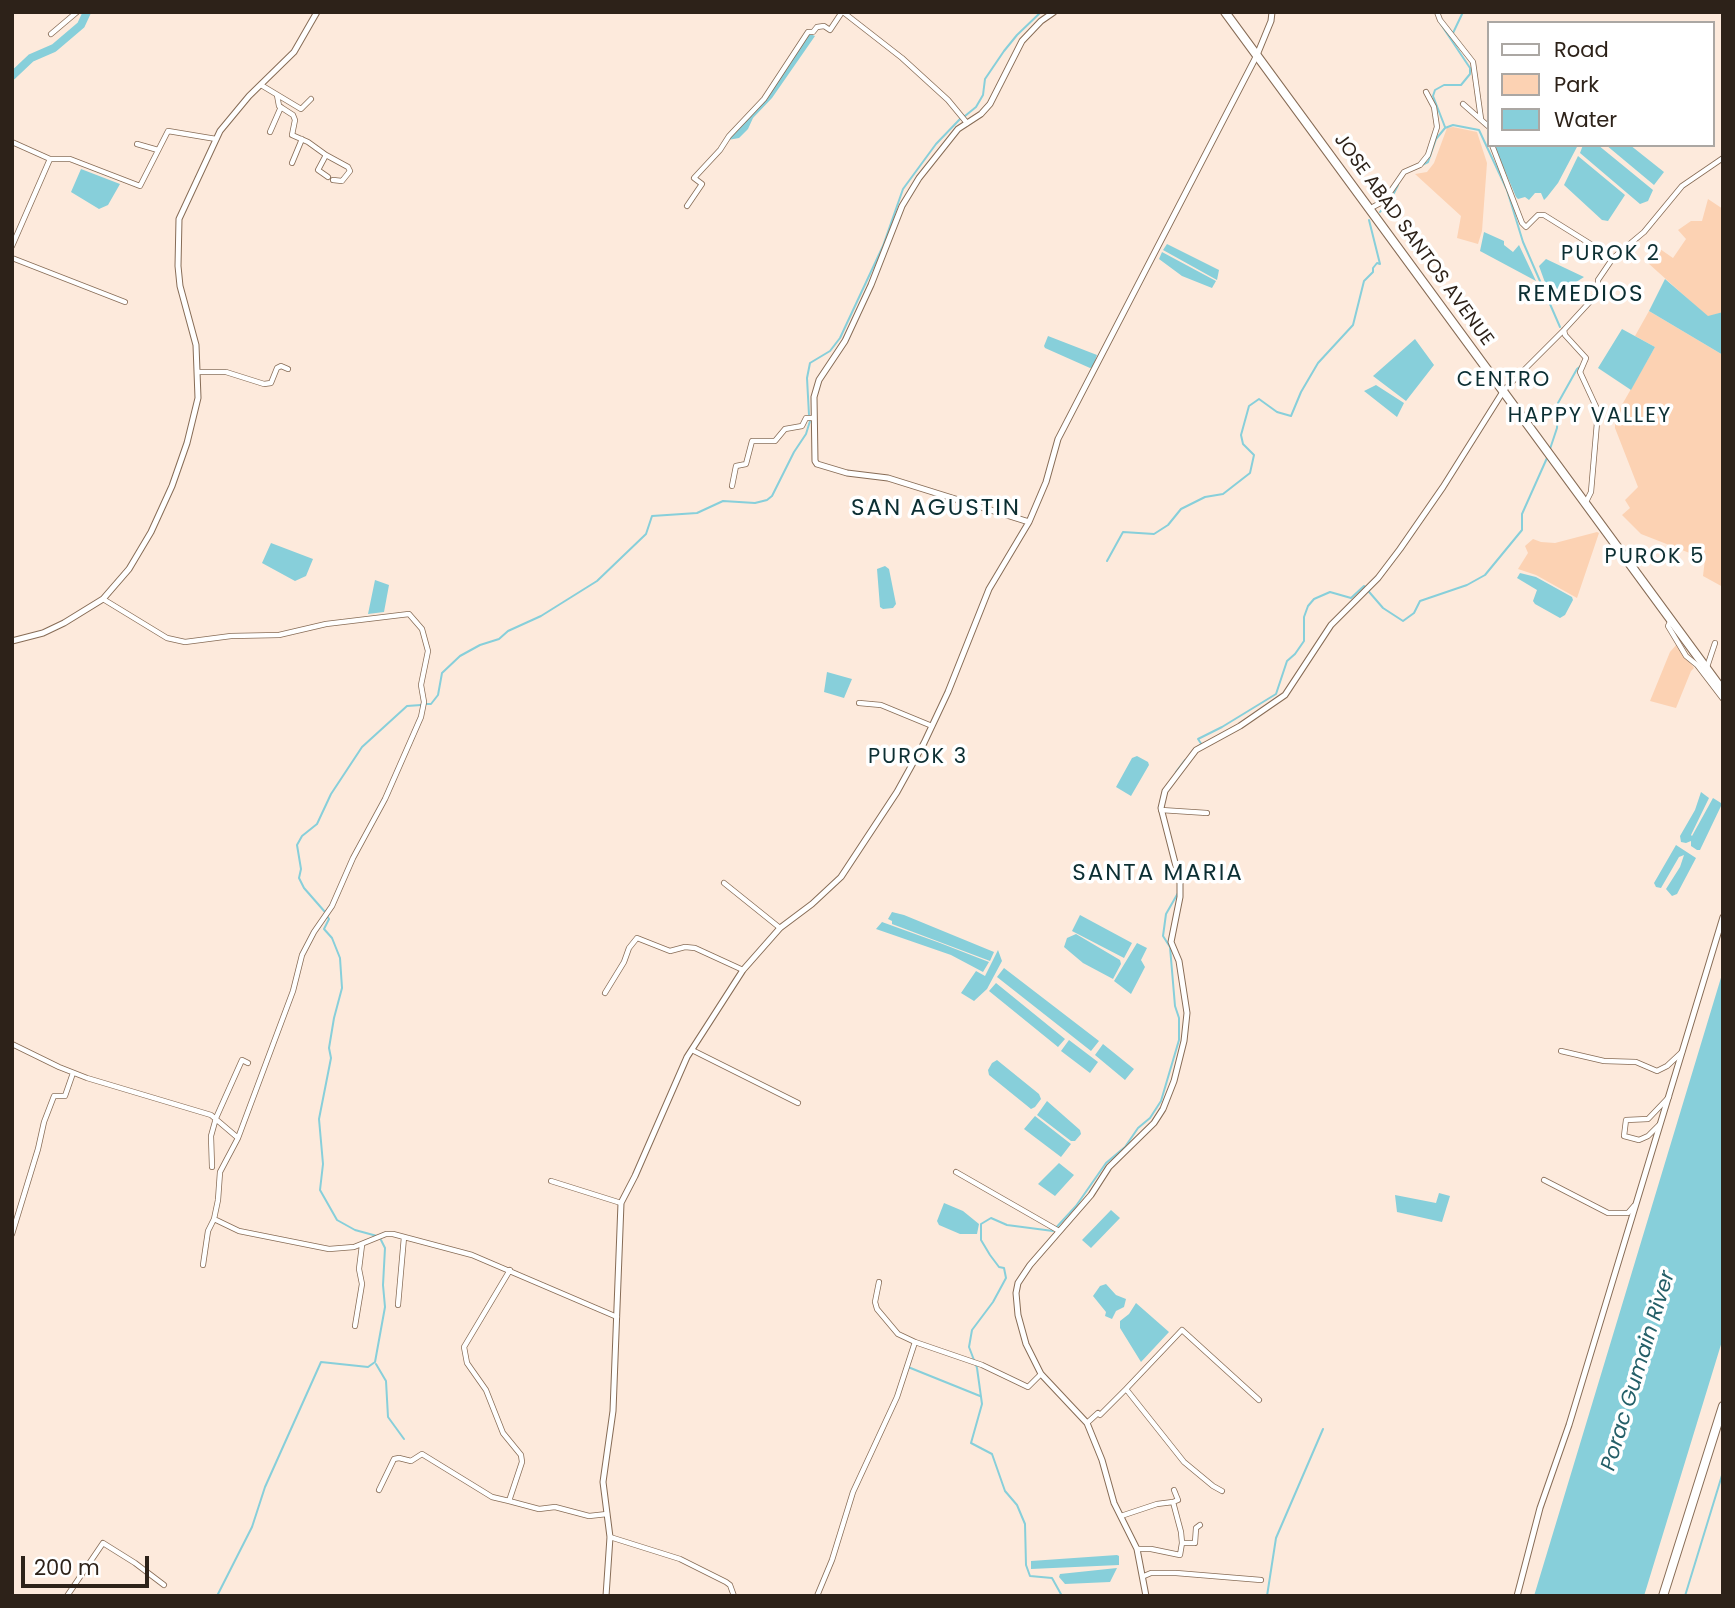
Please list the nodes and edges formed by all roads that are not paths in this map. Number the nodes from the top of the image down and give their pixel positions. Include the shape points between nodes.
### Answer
1 (77, 12) edge
2 (317, 12) edge
3 (842, 12) edge
4 (1054, 12) edge
5 (1225, 12) edge
6 (1272, 12) edge
7 (1437, 12) edge
8 (51, 34) dead end
9 (1257, 55) junction
10 (261, 85) junction
11 (1426, 92) dead end
12 (277, 95) junction
13 (311, 99) dead end
14 (1463, 104) dead end
15 (281, 107) junction
16 (1481, 119) junction
17 (966, 121) junction
18 (1486, 124) edge
19 (270, 132) dead end
20 (216, 139) junction
21 (302, 139) junction
22 (12, 142) edge
23 (137, 144) dead end
24 (1493, 147) edge
25 (158, 150) junction
26 (326, 155) junction
27 (1723, 158) edge
28 (50, 159) junction
29 (292, 163) dead end
30 (687, 206) dead end
31 (1370, 208) junction
32 (12, 246) edge
33 (12, 258) edge
34 (1613, 258) junction
35 (125, 302) dead end
36 (1564, 330) junction
37 (288, 369) dead end
38 (198, 372) junction
39 (1504, 390) junction
40 (809, 418) junction
41 (732, 486) dead end
42 (1586, 502) junction
43 (1029, 522) junction
44 (103, 599) junction
45 (1672, 619) junction
46 (12, 641) edge
47 (1715, 643) dead end
48 (1707, 668) junction
49 (1723, 691) edge
50 (1723, 699) edge
51 (859, 703) dead end
52 (932, 726) junction
53 (1161, 810) junction
54 (1207, 813) dead end
55 (724, 883) dead end
56 (1723, 918) edge
57 (780, 928) junction
58 (743, 970) junction
59 (605, 993) dead end
60 (12, 1044) edge
61 (692, 1050) junction
62 (1561, 1051) dead end
63 (1682, 1052) junction
64 (248, 1063) dead end
65 (73, 1073) junction
66 (1669, 1096) junction
67 (798, 1102) dead end
68 (217, 1119) junction
69 (1660, 1123) junction
70 (238, 1138) junction
71 (212, 1167) dead end
72 (956, 1172) dead end
73 (1544, 1180) dead end
74 (551, 1181) dead end
75 (621, 1202) junction
76 (1637, 1203) junction
77 (214, 1219) junction
78 (1059, 1231) junction
79 (12, 1234) edge
80 (404, 1237) junction
81 (362, 1245) junction
82 (202, 1265) dead end
83 (510, 1270) junction
84 (879, 1282) dead end
85 (398, 1305) dead end
86 (618, 1318) junction
87 (355, 1326) dead end
88 (915, 1342) junction
89 (1041, 1374) junction
90 (1126, 1389) junction
91 (1259, 1400) dead end
92 (1723, 1406) edge
93 (1087, 1423) junction
94 (379, 1490) dead end
95 (1174, 1490) dead end
96 (1222, 1491) dead end
97 (509, 1501) junction
98 (1173, 1502) junction
99 (607, 1514) junction
100 (1121, 1516) junction
101 (1200, 1525) dead end
102 (610, 1537) junction
103 (1182, 1543) junction
104 (1137, 1549) junction
105 (1144, 1576) junction
106 (1261, 1580) dead end
107 (164, 1585) dead end
108 (67, 1596) edge
109 (606, 1596) edge
110 (734, 1596) edge
111 (817, 1596) edge
112 (1146, 1596) edge
113 (1517, 1596) edge
114 (1663, 1596) edge

1 - 8 street
2 - 10 street via 294,51
3 - 17 street via 902,58
3 - 30 street via 830,30 824,26 807,32 764,99 694,177 702,184
4 - 17 street via 1022,41 990,104
5 - 9 highway, JOSE ABAD SANTOS AVENUE
6 - 9 street
7 - 16 street via 1473,62
9 - 31 highway, JOSE ABAD SANTOS AVENUE
9 - 43 street via 1058,439
10 - 12 street
10 - 20 street
11 - 31 street via 1437,127 1428,155 1420,165 1404,172 1384,201
12 - 13 street via 300,109
12 - 15 street
14 - 16 street
15 - 19 street
15 - 21 street via 295,120 292,135
16 - 18 street
17 - 40 street via 902,206 872,285 845,341 819,380
20 - 25 street via 168,131
20 - 38 street via 179,219 180,286 197,345
21 - 26 street
21 - 29 street
22 - 28 street
23 - 25 street
24 - 34 street via 1526,227 1544,215
25 - 28 street via 140,186 70,159
26 - 26 street via 318,170 342,181 348,167
27 - 34 street via 1682,186 1644,232
28 - 32 street
31 - 39 highway, JOSE ABAD SANTOS AVENUE
33 - 35 street
34 - 36 street via 1598,279 1598,293
36 - 39 street
36 - 42 street via 1585,355 1580,372 1598,411 1591,492
37 - 38 street via 277,368 271,383 264,384 226,372
38 - 44 street via 196,411 172,486 140,552
39 - 42 highway, JOSE ABAD SANTOS AVENUE
39 - 53 street via 1378,578 1331,625 1285,695 1196,750 1171,780
40 - 41 street via 802,426 785,429 775,441 752,441 746,464 736,466
40 - 43 street via 817,464 888,478
42 - 45 highway, JOSE ABAD SANTOS AVENUE
43 - 52 street via 989,589
44 - 46 street via 43,633
44 - 70 street via 167,638 185,642 279,635 409,614 425,638 423,708 385,799 302,955
45 - 48 highway, JOSE ABAD SANTOS AVENUE
45 - 50 street via 1668,626 1686,656
47 - 48 street
48 - 49 highway, JOSE ABAD SANTOS AVENUE
51 - 52 street via 881,705
52 - 57 street via 897,792 841,877
53 - 54 street
53 - 78 street via 1180,881 1171,942 1185,989 1184,1041 1163,1110 1109,1167
55 - 57 street
56 - 63 street
57 - 58 street
58 - 59 street via 695,948 670,951 637,938
58 - 61 street
60 - 65 street
61 - 67 street
61 - 75 street
62 - 63 street via 1604,1061 1636,1062 1657,1071
63 - 66 street
64 - 68 street via 242,1060
65 - 68 street
65 - 79 street via 65,1097 54,1096 44,1122
66 - 69 street
66 - 69 street via 1648,1119 1626,1120 1624,1136 1639,1140
68 - 70 street
68 - 71 street
69 - 76 street
70 - 77 street via 220,1172
72 - 78 street
73 - 76 street via 1608,1213 1628,1213
74 - 75 street
75 - 86 street
76 - 113 street
77 - 81 street via 239,1231 330,1249
77 - 82 street
78 - 89 street via 1026,1270 1016,1293 1022,1331
80 - 81 street via 386,1234
80 - 83 street
80 - 85 street
81 - 87 street
83 - 86 street
83 - 97 street via 464,1347 467,1363 486,1390 503,1433 521,1455
84 - 88 street via 877,1309 898,1334
86 - 99 street via 603,1482
88 - 89 street via 1028,1387
88 - 111 street via 897,1397 853,1492
89 - 93 street
90 - 91 street via 1182,1330
90 - 93 street
90 - 96 street via 1184,1462
92 - 114 highway
93 - 100 street
94 - 97 street via 394,1459 411,1461 422,1454 492,1497
95 - 98 street via 1178,1500
97 - 99 street via 589,1516
98 - 100 street
98 - 103 street
99 - 102 street
100 - 104 street
101 - 103 street via 1195,1544
102 - 109 street
102 - 110 street via 680,1559 726,1582
103 - 104 street via 1178,1555
104 - 105 street
105 - 106 street via 1177,1573
105 - 112 street
107 - 108 street via 103,1543

